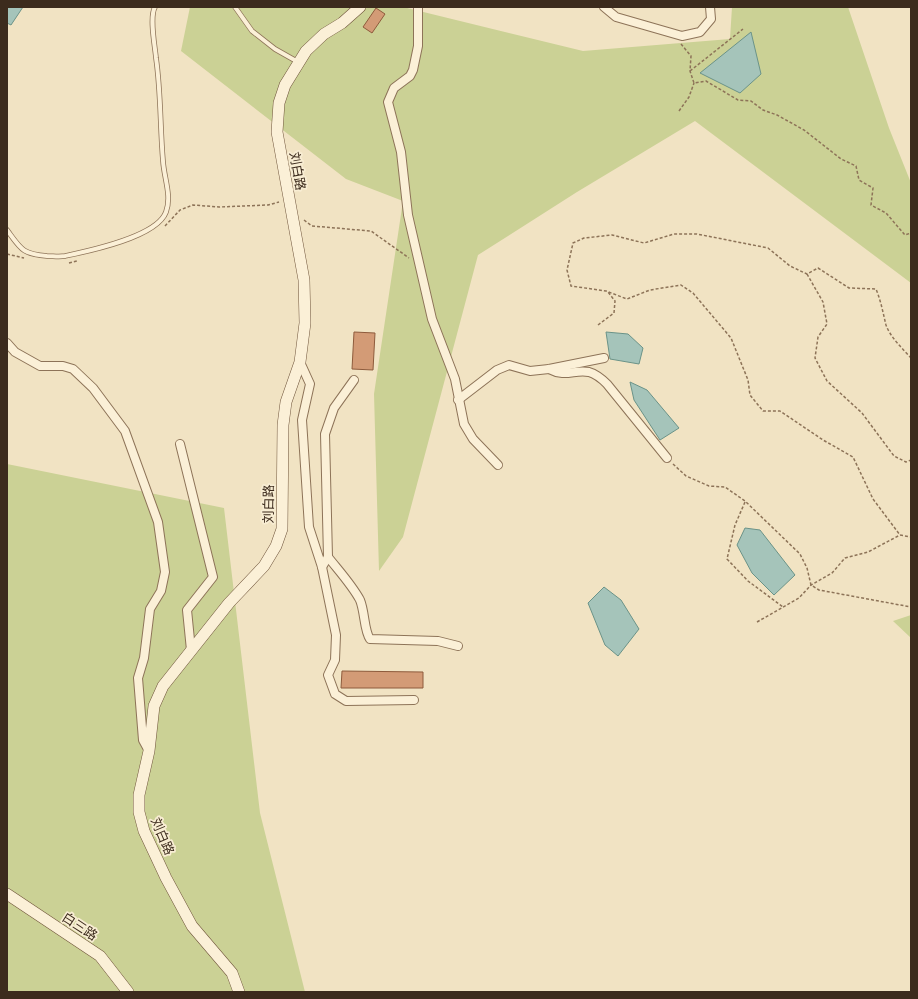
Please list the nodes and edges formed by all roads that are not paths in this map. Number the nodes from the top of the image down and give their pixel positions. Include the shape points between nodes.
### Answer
1 (155, 7) edge
2 (235, 7) edge
3 (360, 7) edge
4 (418, 7) edge
5 (604, 7) edge
6 (710, 7) edge
7 (299, 62) junction
8 (7, 230) edge
9 (7, 343) edge
10 (604, 358) dead end
11 (300, 362) junction
12 (549, 369) junction
13 (354, 380) dead end
14 (458, 400) junction
15 (180, 444) dead end
16 (667, 458) road end
17 (498, 465) dead end
18 (328, 557) junction
19 (322, 567) junction
20 (458, 646) dead end
21 (191, 650) junction
22 (414, 700) dead end
23 (149, 751) junction
24 (7, 894) edge
25 (128, 992) edge
26 (240, 992) edge

1 - 8 lane via 153,33 168,199 166,213 151,228 113,245 61,257 30,255 19,246
2 - 7 lane via 252,31 274,49
3 - 7 street, 刘白路 via 324,34 306,51
4 - 14 street via 418,46 413,70 410,76 394,88 388,102 401,152 408,215 432,319 455,379
5 - 6 street via 616,17 682,36 700,32 711,19
7 - 11 street, 刘白路 via 284,85 279,103 277,132 304,280 306,323
9 - 23 street via 15,352 40,366 63,366 73,369 93,388 126,431 158,522 165,572 161,591 150,609 144,658 138,678 143,740
10 - 12 street
11 - 19 street via 310,384 302,420 309,527
11 - 21 street, 刘白路 via 286,402 283,425 282,529 276,546 264,566
12 - 14 street via 530,371 510,365 497,370
12 - 16 street via 558,374 588,372 598,376
13 - 18 street via 334,408 325,434
14 - 17 street via 464,424 473,439
15 - 21 street via 213,577 187,610
18 - 19 street
18 - 20 street via 360,600 366,619 366,634 370,639 438,641
19 - 22 street via 336,635 335,660 328,675 335,694 346,701
21 - 23 street, 刘白路 via 163,686 154,706
23 - 26 street, 刘白路 via 139,795 139,812 144,831 192,926 232,973
24 - 25 street, 白三路 via 100,956

